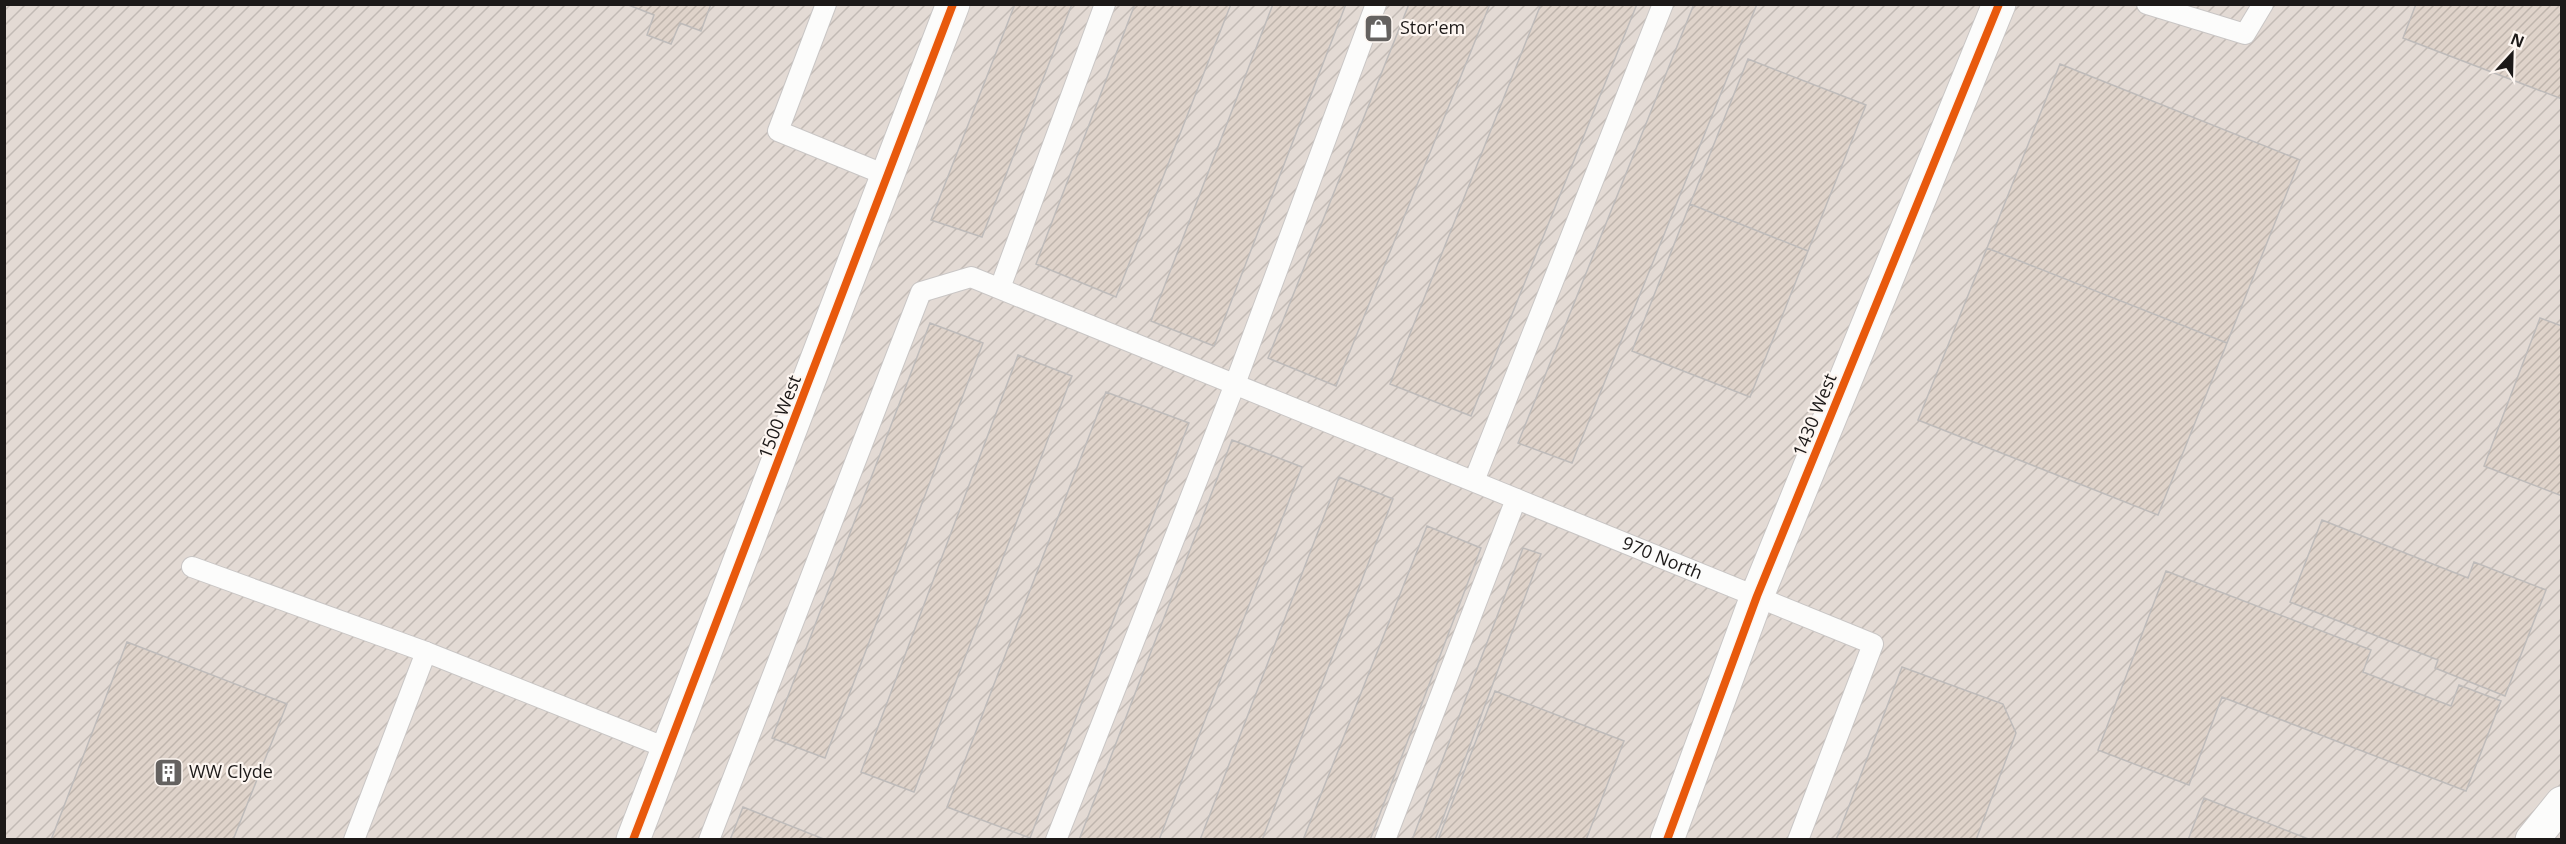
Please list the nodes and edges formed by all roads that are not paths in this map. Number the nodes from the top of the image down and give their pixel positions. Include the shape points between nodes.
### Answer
1 (826, 4) edge
2 (953, 4) edge
3 (1105, 4) edge
4 (1376, 4) edge
5 (1663, 4) edge
6 (1999, 4) edge
7 (2147, 4) edge
8 (2263, 4) edge
9 (888, 176) junction
10 (999, 288) junction
11 (1235, 384) junction
12 (1474, 481) junction
13 (1516, 499) junction
14 (192, 567) dead end
15 (1757, 596) junction
16 (426, 652) junction
17 (669, 749) junction
18 (2562, 803) edge
19 (354, 840) edge
20 (633, 840) edge
21 (709, 840) edge
22 (1056, 840) edge
23 (1384, 840) edge
24 (1667, 840) edge
25 (1798, 840) edge
26 (2532, 840) edge

1 - 9 lane via 778,131
2 - 9 street, 1500 West
3 - 10 lane
4 - 11 lane
5 - 12 lane
6 - 15 street, 1430 West
7 - 8 lane via 2245,34
9 - 17 street, 1500 West
10 - 11 lane, 970 North
10 - 21 lane, 970 North via 971,277 921,292
11 - 12 lane, 970 North
11 - 22 lane
12 - 13 lane, 970 North
13 - 15 lane, 970 North
13 - 23 lane
14 - 16 lane
15 - 24 street, 1430 West
15 - 25 lane, 970 North via 1872,644
16 - 17 lane
16 - 19 lane
17 - 20 street, 1500 West
18 - 26 street

